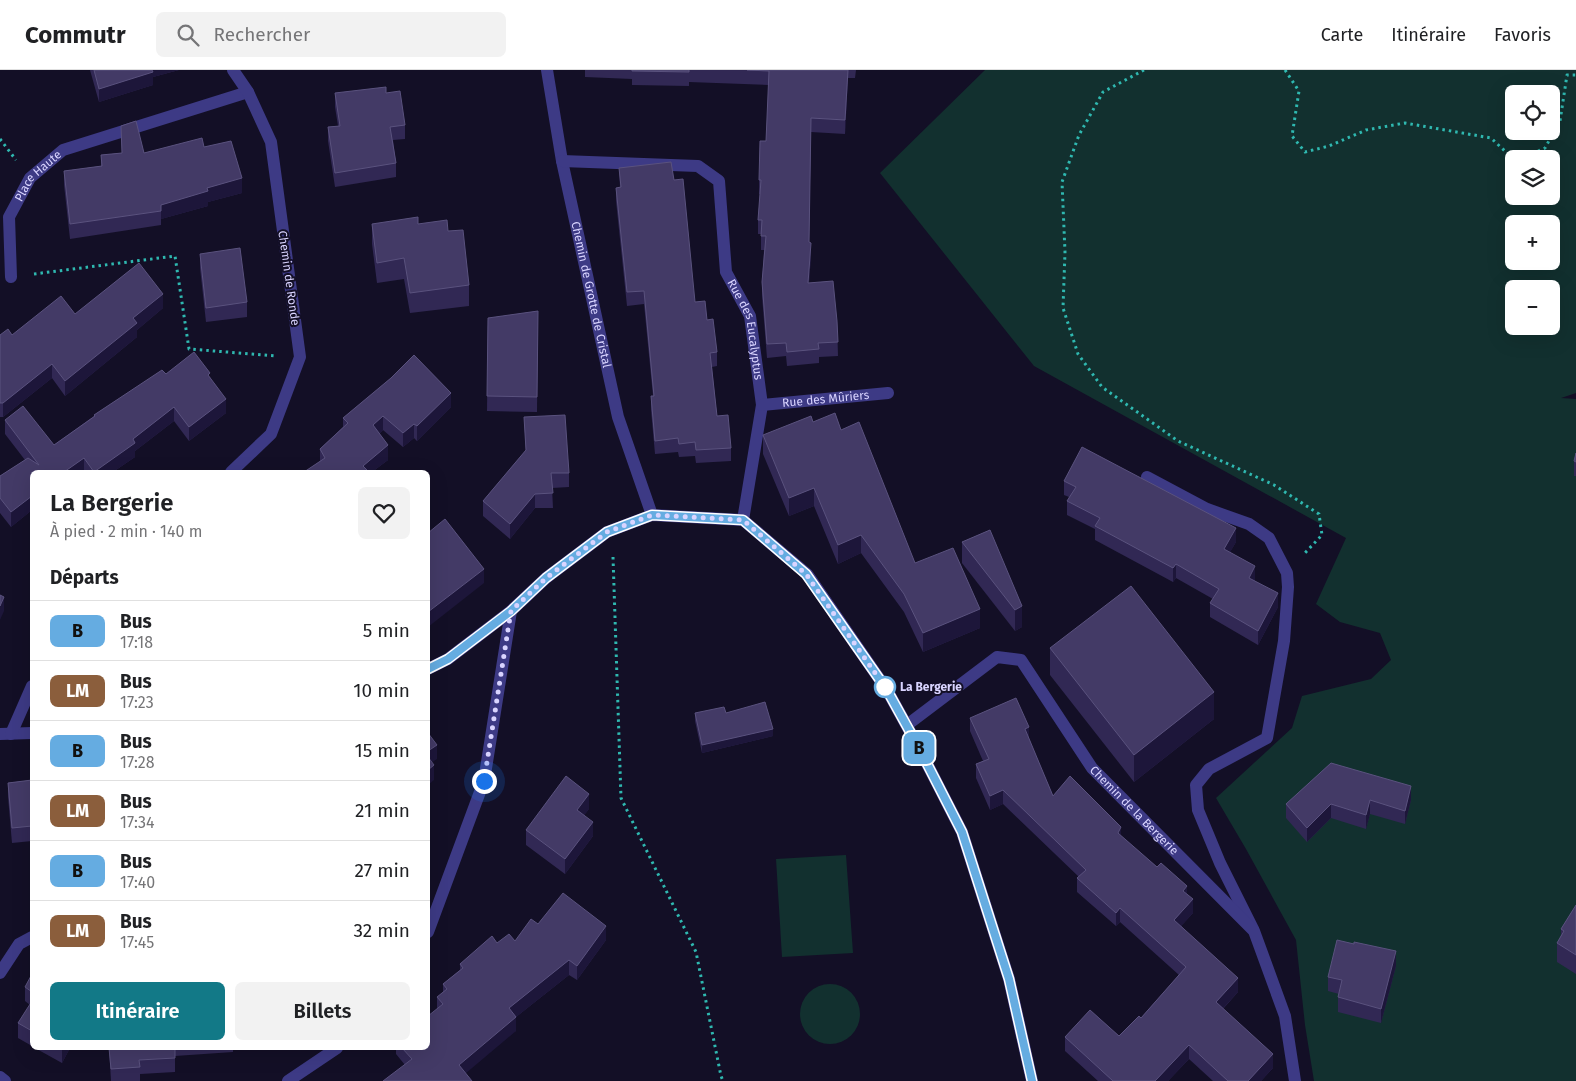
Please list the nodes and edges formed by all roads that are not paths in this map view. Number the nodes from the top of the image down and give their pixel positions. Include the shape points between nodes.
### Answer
1 (233, 70) edge
2 (547, 70) edge
3 (248, 92) junction
4 (562, 161) junction
5 (11, 277) road end
6 (888, 392) dead end
7 (762, 405) junction
8 (232, 470) edge
9 (1147, 477) dead end
10 (652, 515) junction
11 (743, 520) junction
12 (511, 611) junction
13 (430, 668) edge
14 (30, 690) edge
15 (907, 725) junction
16 (30, 732) edge
17 (6, 734) edge
18 (430, 927) edge
19 (1254, 931) junction
20 (30, 938) edge
21 (0, 972) edge
22 (334, 1050) edge
23 (0, 1077) edge
24 (5, 1081) edge
25 (288, 1081) edge
26 (1032, 1081) edge
27 (1295, 1081) edge

1 - 3 street, Chemin de Ronde
2 - 4 street, Chemin de Grotte de Cristal
3 - 5 street, Place Haute via 63,150 30,178 9,217
3 - 8 street, Chemin de Ronde via 271,142 300,357 271,434
4 - 7 street, Rue des Eucalyptus via 698,166 718,181 726,272 750,316
4 - 10 street, Chemin de Grotte de Cristal via 618,417
6 - 7 street, Rue des Mûriers
7 - 11 street, Rue des Eucalyptus
9 - 19 street via 1207,509 1249,524 1270,538 1287,573 1284,641 1267,738 1210,769 1196,785 1198,810
10 - 11 street
10 - 12 street via 607,532 546,578
11 - 15 street via 806,574 887,690
12 - 13 street via 448,659
12 - 18 street via 484,781
14 - 17 street
15 - 19 street, Chemin de la Bergerie via 997,657 1021,660 1092,768
15 - 26 street via 962,832 1009,979
16 - 17 street
19 - 27 street, Chemin de la Bergerie via 1285,1016
20 - 21 street via 19,944
22 - 25 street
23 - 24 street

